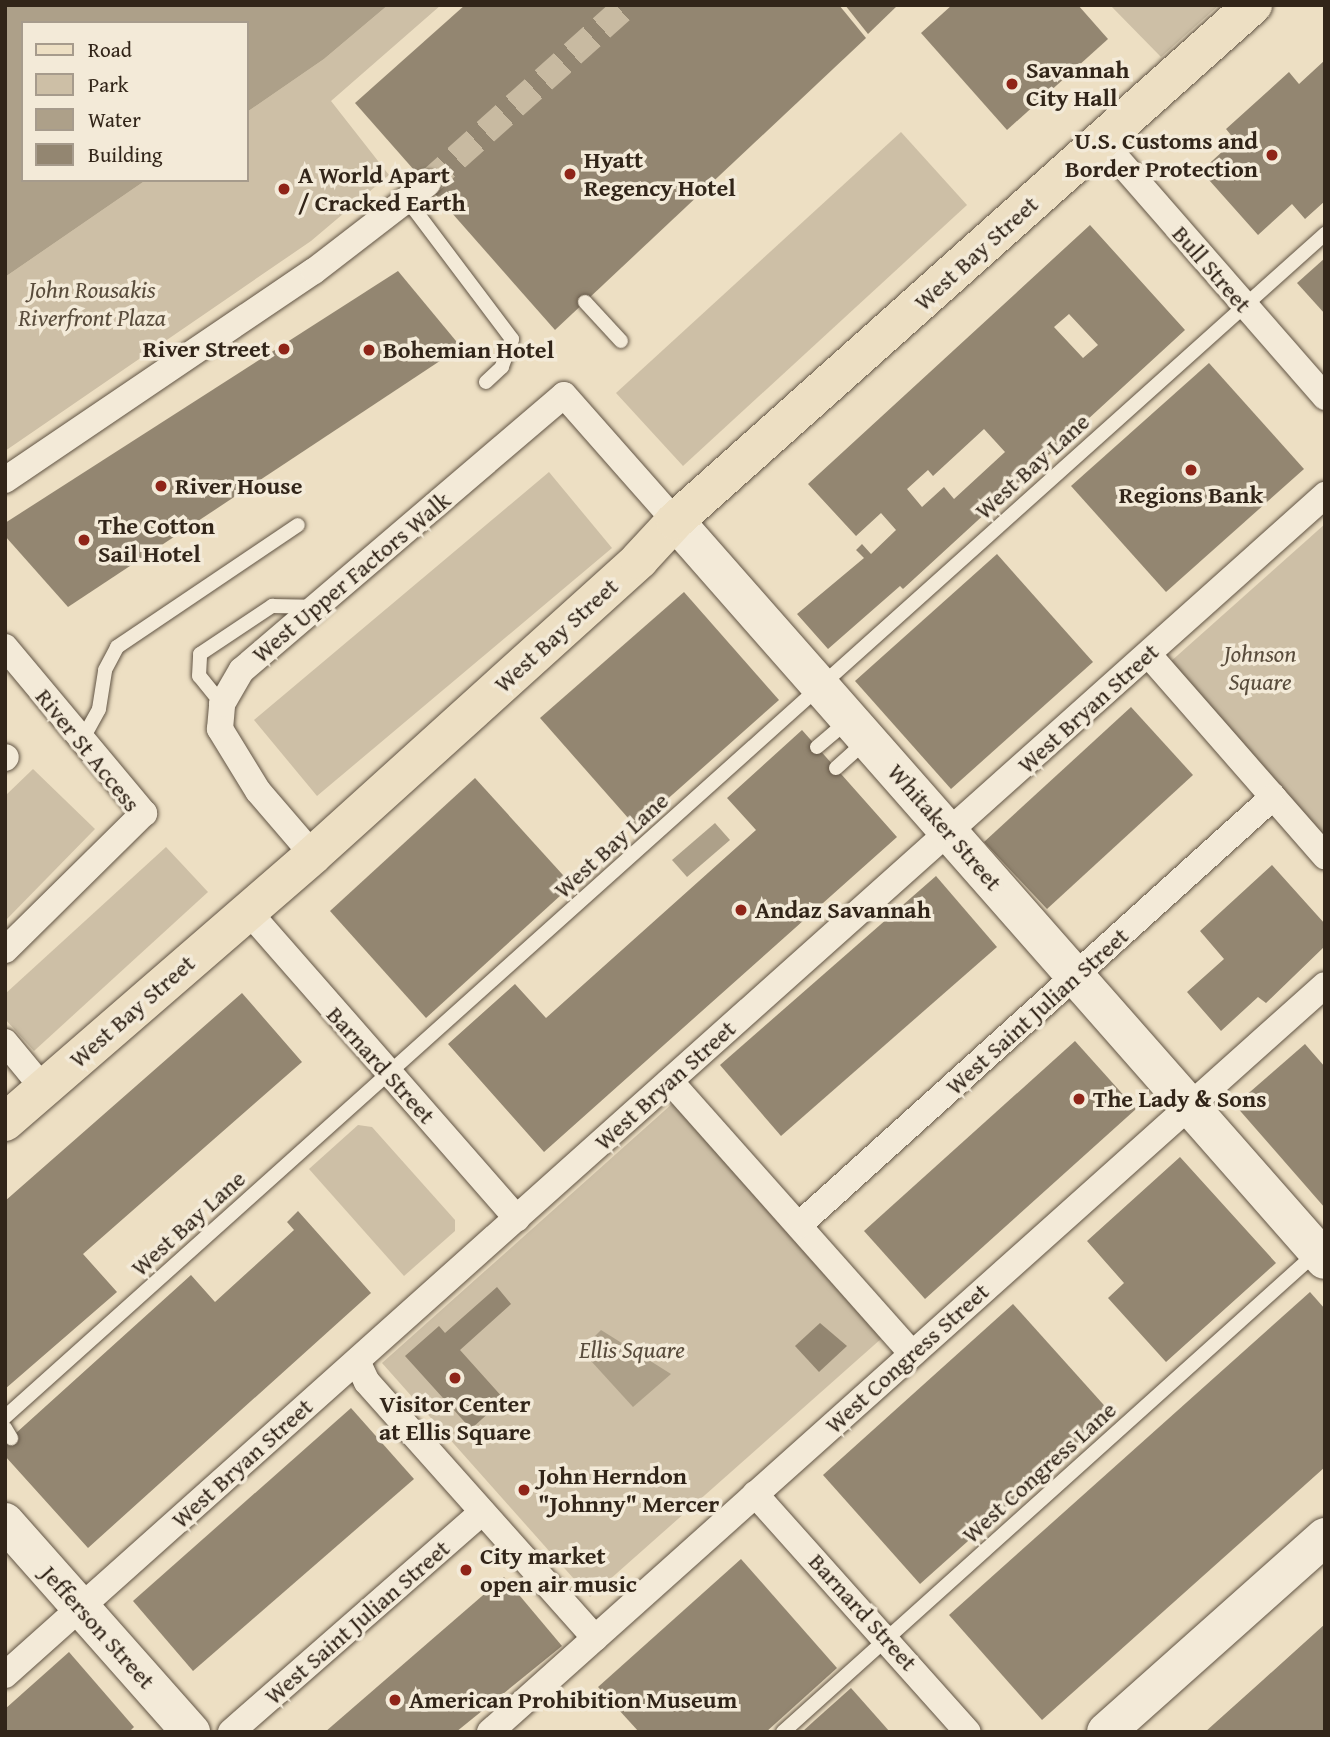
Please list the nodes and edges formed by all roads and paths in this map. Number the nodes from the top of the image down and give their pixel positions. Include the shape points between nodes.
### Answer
1 (1253, 5) edge
2 (1101, 140) junction
3 (418, 192) joint
4 (1325, 234) edge
5 (585, 302) dead end
6 (1243, 305) junction
7 (621, 341) dead end
8 (486, 382) dead end
9 (564, 395) joint
10 (1325, 397) edge
11 (5, 480) edge
12 (1325, 495) edge
13 (675, 521) junction
14 (298, 525) dead end
15 (311, 607) junction
16 (1148, 654) junction
17 (13, 657) edge
18 (822, 687) junction
19 (222, 705) junction
20 (859, 729) junction
21 (82, 740) junction
22 (817, 747) dead end
23 (836, 768) dead end
24 (1273, 797) junction
25 (949, 832) junction
26 (313, 855) junction
27 (1325, 856) edge
28 (247, 910) junction
29 (5, 950) edge
30 (1075, 976) junction
31 (1325, 985) edge
32 (5, 1042) edge
33 (389, 1074) junction
34 (670, 1081) junction
35 (43, 1088) junction
36 (1189, 1105) junction
37 (5, 1122) edge
38 (517, 1218) junction
39 (799, 1225) junction
40 (1322, 1252) edge
41 (912, 1354) junction
42 (357, 1361) junction
43 (5, 1416) edge
44 (755, 1494) junction
45 (482, 1512) junction
46 (5, 1522) edge
47 (1325, 1536) edge
48 (81, 1607) junction
49 (595, 1638) junction
50 (888, 1638) junction
51 (5, 1675) edge
52 (191, 1732) edge
53 (231, 1732) edge
54 (490, 1732) edge
55 (783, 1732) edge
56 (968, 1732) edge
57 (1106, 1732) edge

1 - 2 main road, West Bay Street
2 - 6 street, Bull Street
2 - 13 main road, West Bay Street
3 - 8 lane via 512,340 502,367
3 - 11 street
4 - 6 lane, West Bay Lane
5 - 7 lane
6 - 10 street, Bull Street
6 - 18 lane, West Bay Lane
9 - 13 street, Whitaker Street
9 - 15 street, West Upper Factors Walk
12 - 16 street, West Bryan Street
13 - 18 main road, Whitaker Street
13 - 26 main road, West Bay Street via 639,560
14 - 21 lane via 117,647 106,670 99,709
15 - 19 street, West Upper Factors Walk via 242,670
15 - 19 lane via 272,606 200,654 199,676
16 - 24 street
16 - 25 street, West Bryan Street
17 - 21 street, River St Access
18 - 20 main road, Whitaker Street
18 - 33 lane, West Bay Lane
19 - 26 street via 220,729 258,791
20 - 22 lane
20 - 23 lane
20 - 25 main road, Whitaker Street
21 - 29 street, River St Access via 144,813
24 - 27 street
24 - 30 street, West Saint Julian Street
25 - 30 main road, Whitaker Street
25 - 34 street, West Bryan Street
26 - 28 main road, West Bay Street
28 - 33 street, Barnard Street
28 - 35 main road, West Bay Street
30 - 36 main road, Whitaker Street
30 - 39 street, West Saint Julian Street
31 - 36 street, West Congress Street
32 - 35 street
33 - 38 street, Barnard Street
33 - 43 lane, West Bay Lane
34 - 38 street, West Bryan Street
34 - 39 street
35 - 37 main road, West Bay Street
36 - 40 main road, Whitaker Street
36 - 41 street, West Congress Street
38 - 42 street, West Bryan Street
39 - 41 street
40 - 50 lane, West Congress Lane
41 - 44 street, West Congress Street
42 - 45 street via 367,1382
42 - 48 street, West Bryan Street
44 - 49 street, West Congress Street
44 - 50 street, Barnard Street
45 - 49 street
45 - 53 street, West Saint Julian Street
46 - 48 main road, Jefferson Street
47 - 57 main road
48 - 51 street, West Bryan Street
48 - 52 main road, Jefferson Street
49 - 54 street, West Congress Street
50 - 55 lane, West Congress Lane
50 - 56 street, Barnard Street

